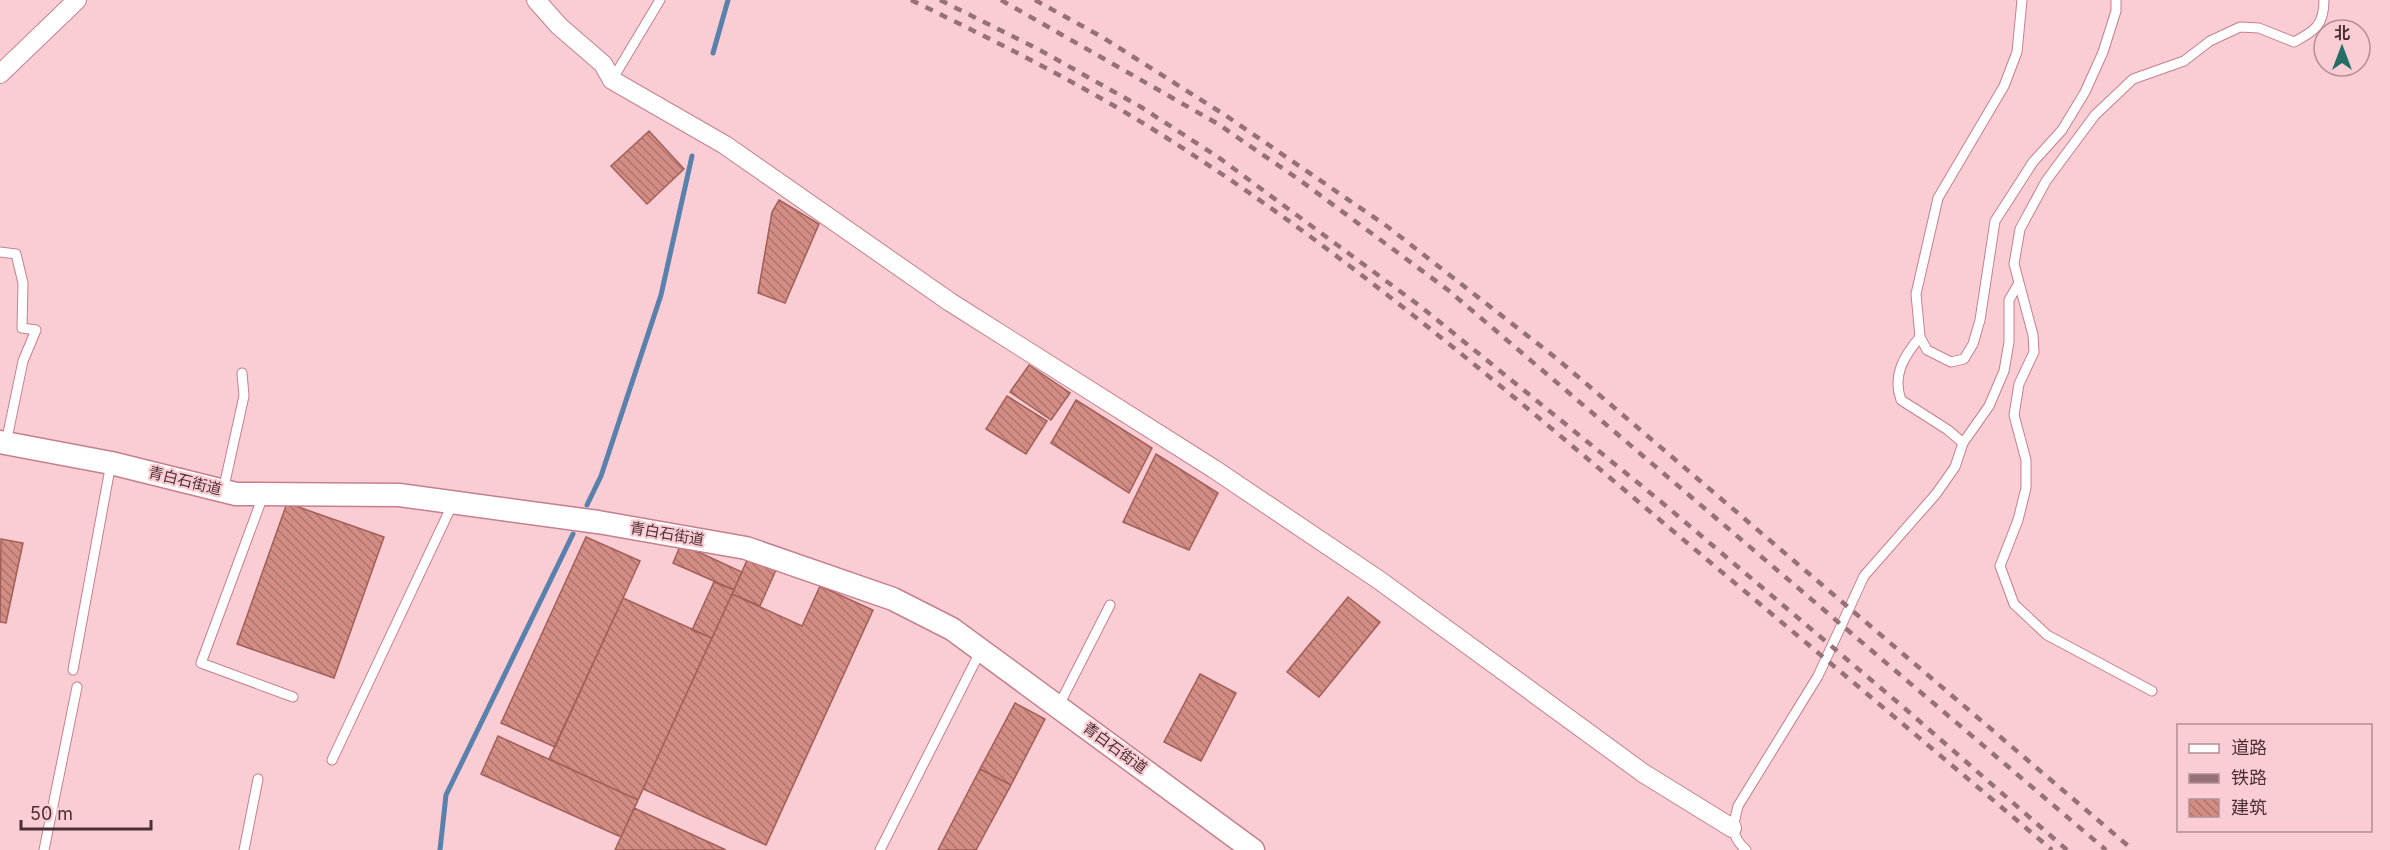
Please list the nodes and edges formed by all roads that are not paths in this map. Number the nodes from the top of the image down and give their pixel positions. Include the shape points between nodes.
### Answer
1 (77, 0) edge
2 (536, 0) edge
3 (660, 0) edge
4 (2022, 0) edge
5 (2116, 0) edge
6 (2324, 0) edge
7 (0, 74) edge
8 (612, 80) junction
9 (0, 252) edge
10 (2019, 283) junction
11 (1920, 337) junction
12 (242, 372) dead end
13 (3, 442) edge
14 (1963, 443) junction
15 (111, 463) junction
16 (223, 491) junction
17 (264, 494) junction
18 (453, 503) junction
19 (1110, 605) dead end
20 (981, 651) junction
21 (73, 670) dead end
22 (77, 687) dead end
23 (2152, 691) dead end
24 (293, 697) dead end
25 (1058, 707) junction
26 (332, 760) dead end
27 (258, 779) dead end
28 (1732, 828) junction
29 (1241, 846) edge
30 (44, 850) edge
31 (244, 850) edge
32 (880, 850) edge
33 (1746, 850) edge

1 - 7 street
2 - 8 street via 603,64
3 - 8 lane
4 - 11 lane via 2017,52 2004,86 1938,198 1916,294
5 - 11 lane via 2103,52 2085,92 1995,221 1973,344 1964,359 1951,362 1927,350
6 - 10 lane via 2324,16 2312,33 2294,42 2259,28 2240,27 2211,41 2184,61 2133,79 2095,115 2046,181 2020,229 2014,264
8 - 28 street via 724,145 950,302 1214,469 1379,580 1643,773
9 - 13 lane via 16,254 23,283 22,328 36,330 23,361
10 - 14 lane via 2009,300 2004,371 1989,406
10 - 23 lane via 2034,352 2019,384 2014,415 2026,460 2025,488 2018,520 2000,566 2014,604 2048,635
11 - 14 lane via 1904,356 1899,372 1901,400
12 - 16 lane via 244,396
13 - 15 street, 青白石街道
14 - 28 lane via 1955,467 1936,494 1864,576 1818,676 1738,806
15 - 16 street, 青白石街道
15 - 21 lane
16 - 17 street, 青白石街道
17 - 18 street, 青白石街道 via 399,495
17 - 24 lane via 201,663
18 - 20 street, 青白石街道 via 598,522 746,548 893,599 952,629
18 - 26 lane
19 - 25 lane
20 - 25 street, 青白石街道
20 - 32 lane
22 - 30 lane
25 - 29 street, 青白石街道
27 - 31 lane
28 - 33 lane

